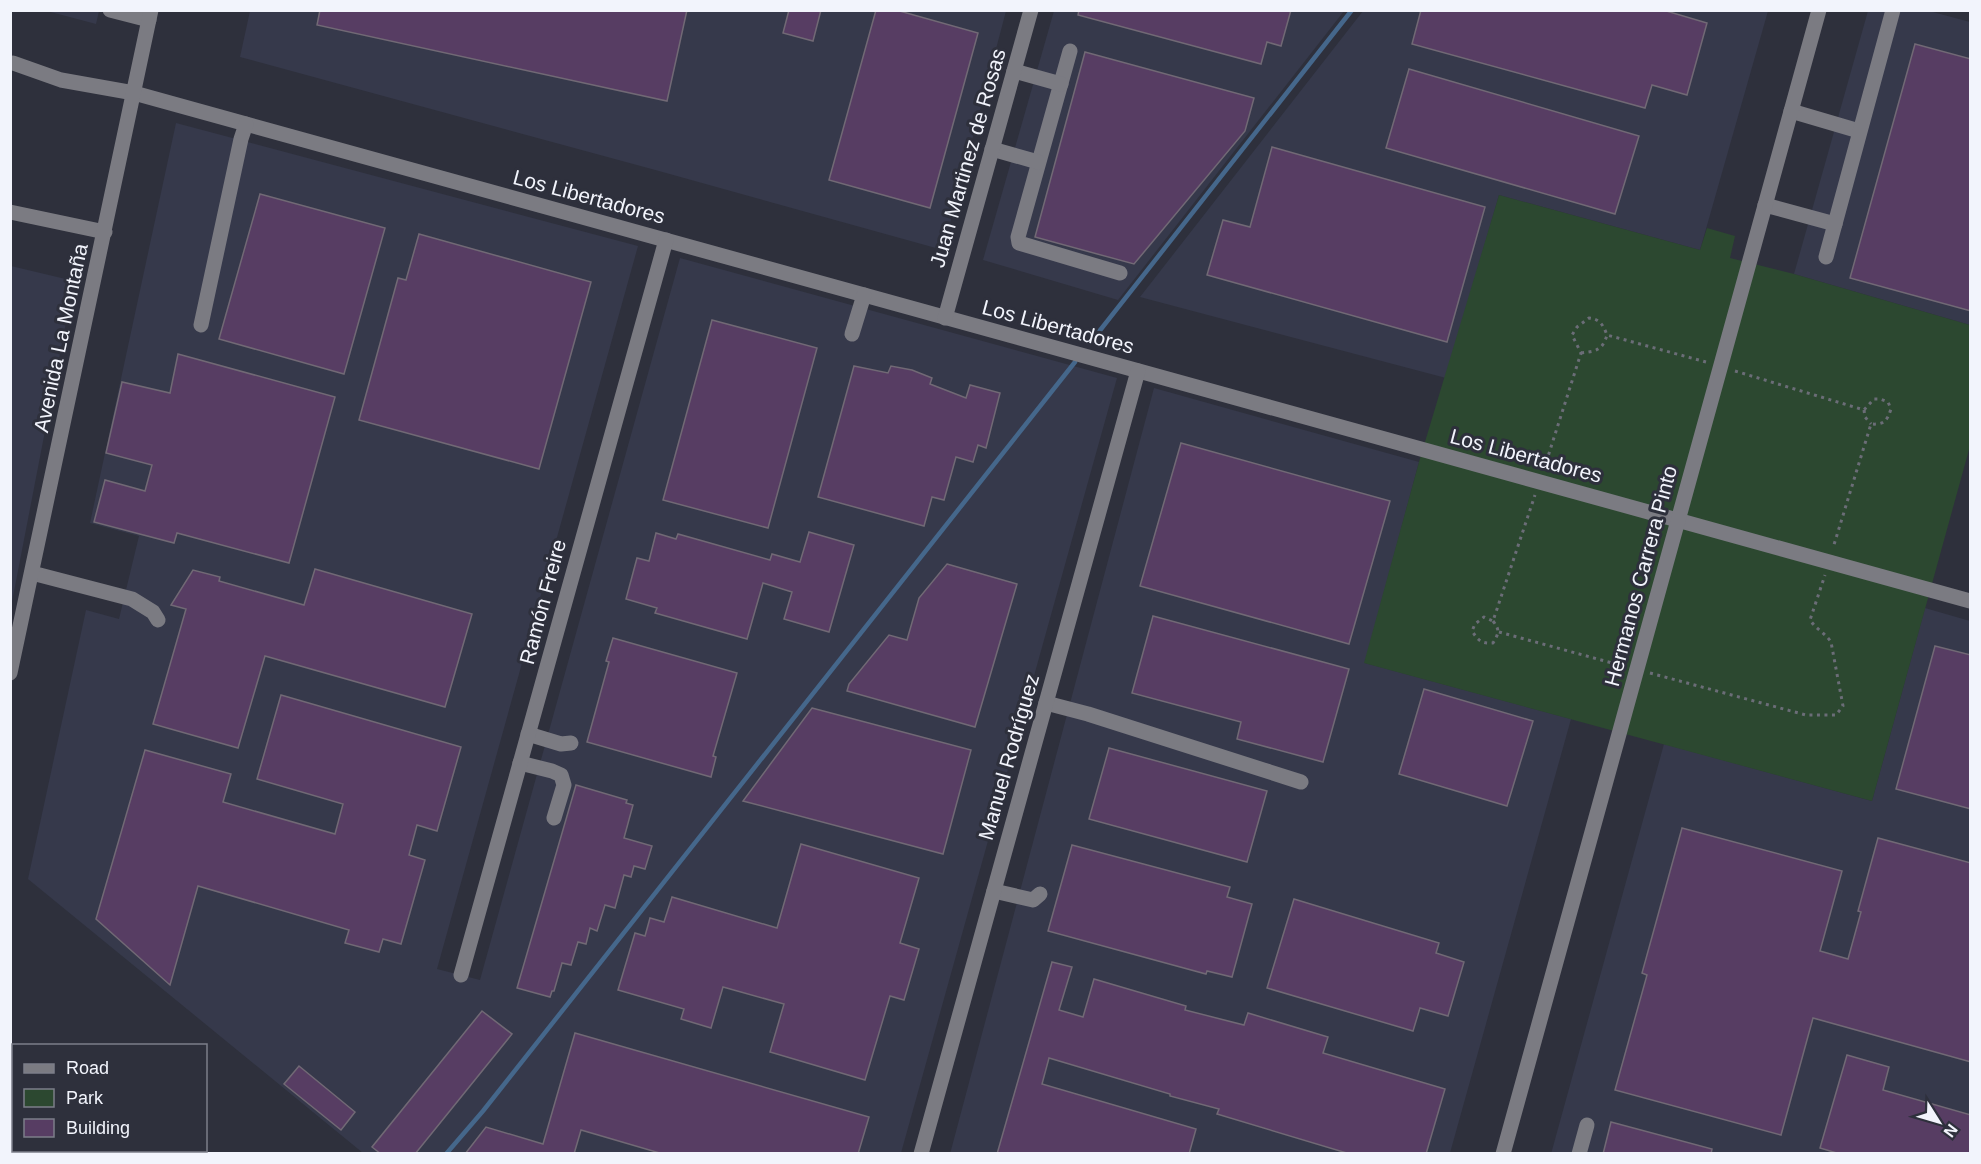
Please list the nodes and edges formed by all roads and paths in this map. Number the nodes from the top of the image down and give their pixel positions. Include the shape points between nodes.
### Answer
1 (110, 10) edge
2 (1031, 10) edge
3 (1819, 10) edge
4 (1893, 10) edge
5 (150, 15) edge
6 (1070, 51) dead end
7 (13, 63) dead end
8 (1014, 71) junction
9 (1061, 84) junction
10 (134, 93) junction
11 (1791, 111) junction
12 (246, 124) junction
13 (1859, 131) junction
14 (992, 149) junction
15 (1038, 162) junction
16 (1765, 205) junction
17 (10, 212) edge
18 (1835, 224) junction
19 (105, 232) junction
20 (666, 240) junction
21 (1826, 257) dead end
22 (1120, 273) dead end
23 (864, 295) junction
24 (945, 318) junction
25 (201, 325) dead end
26 (852, 334) dead end
27 (1608, 335) dead end
28 (1581, 353) dead end
29 (1138, 371) junction
30 (1864, 410) dead end
31 (1871, 424) dead end
32 (1540, 482) junction
33 (1678, 520) junction
34 (32, 573) junction
35 (1971, 601) edge
36 (158, 620) dead end
37 (1493, 621) junction
38 (10, 673) edge
39 (1046, 703) junction
40 (528, 734) junction
41 (571, 743) dead end
42 (520, 764) junction
43 (1301, 782) dead end
44 (554, 819) dead end
45 (994, 891) junction
46 (1040, 894) dead end
47 (461, 975) dead end
48 (1587, 1125) dead end
49 (925, 1153) edge
50 (1503, 1154) edge
51 (1579, 1154) edge

1 - 5 street
2 - 8 street, Juan Martinez de Rosas
3 - 11 street, Hermanos Carrera Pinto
4 - 13 street
5 - 10 street, Avenida La Montaña
6 - 9 street
7 - 10 street, Los Libertadores via 61,80
8 - 9 street
8 - 14 street, Juan Martinez de Rosas
9 - 15 street
10 - 12 street, Los Libertadores
10 - 19 street, Avenida La Montaña
11 - 13 street
11 - 16 street, Hermanos Carrera Pinto
12 - 20 street, Los Libertadores
12 - 25 street
13 - 18 street
14 - 15 street
14 - 24 street, Juan Martinez de Rosas
15 - 22 street via 1019,243
16 - 18 street
16 - 33 street, Hermanos Carrera Pinto
17 - 19 street
18 - 21 street
19 - 34 street, Avenida La Montaña
20 - 23 street, Los Libertadores
20 - 40 street, Ramón Freire
23 - 24 street, Los Libertadores
23 - 26 street
24 - 29 street, Los Libertadores
27 - 28 path via 1596,351
29 - 32 street, Los Libertadores
29 - 39 street, Manuel Rodríguez
30 - 31 path
32 - 33 street, Los Libertadores
32 - 37 path
33 - 35 street, Los Libertadores
33 - 50 street, Hermanos Carrera Pinto
34 - 36 street via 132,599 153,612
34 - 38 street, Avenida La Montaña
37 - 37 path via 1484,617 1472,631 1484,644 1493,644 1499,632
39 - 43 street
39 - 45 street, Manuel Rodríguez
40 - 41 street via 561,744
40 - 42 street, Ramón Freire
42 - 44 street via 561,775 564,785
42 - 47 street, Ramón Freire
45 - 46 street via 1027,900
45 - 49 street, Manuel Rodríguez
48 - 51 street

